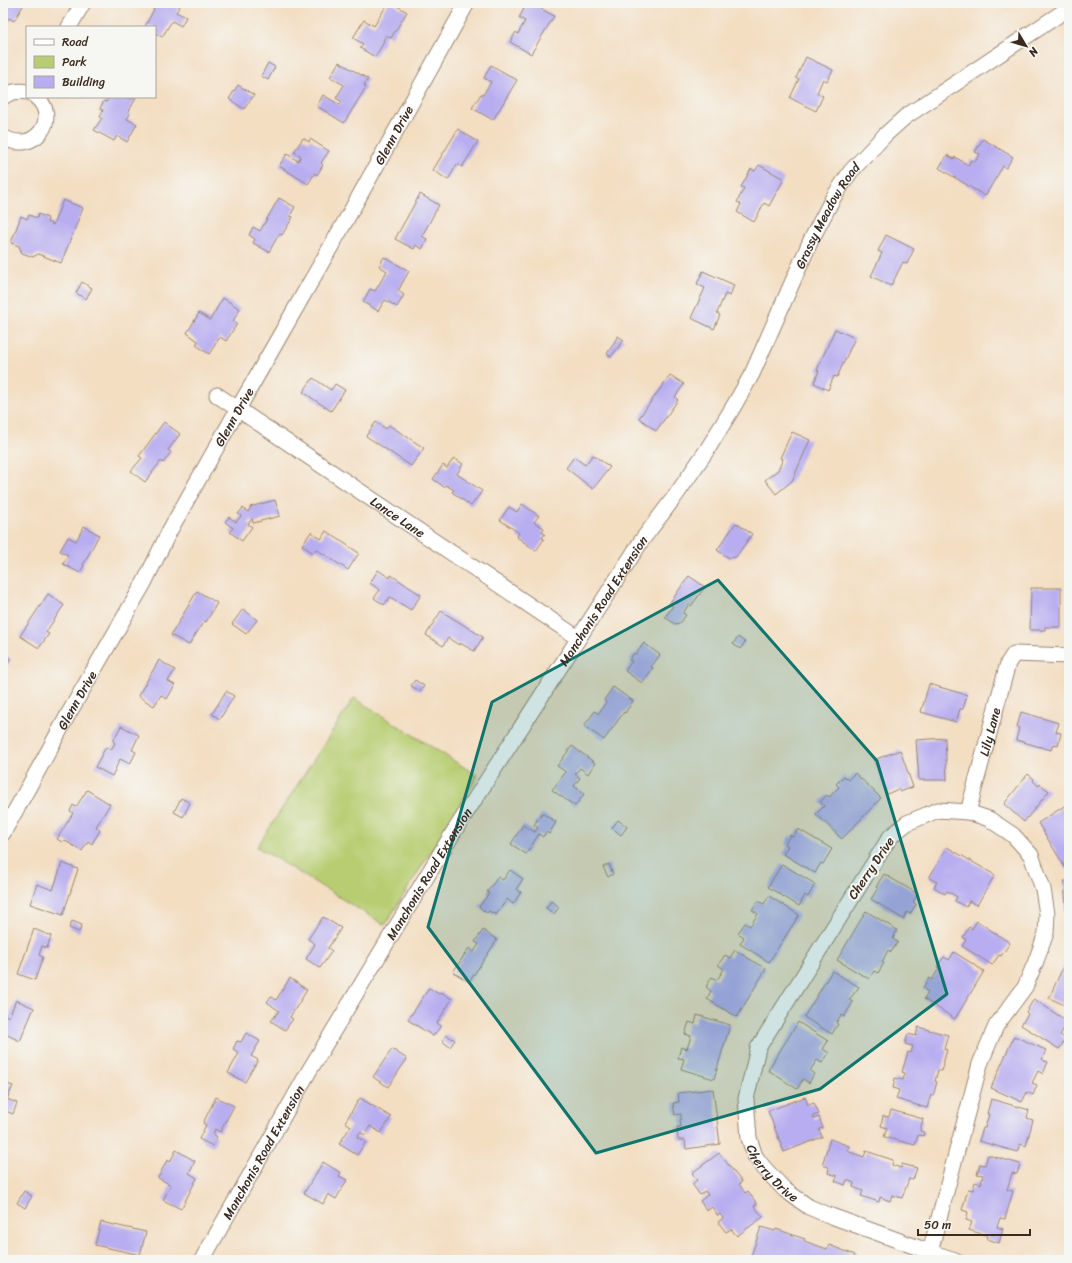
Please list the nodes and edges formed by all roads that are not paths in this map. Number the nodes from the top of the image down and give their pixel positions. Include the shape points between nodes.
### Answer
1 (83, 3) edge
2 (467, 3) edge
3 (1069, 8) edge
4 (70, 26) edge
5 (26, 92) edge
6 (3, 97) edge
7 (37, 98) edge
8 (3, 137) edge
9 (217, 395) dead end
10 (238, 409) junction
11 (673, 499) joint
12 (578, 638) junction
13 (1069, 656) edge
14 (968, 812) junction
15 (3, 833) edge
16 (930, 1252) junction
17 (202, 1260) edge
18 (956, 1260) edge

1 - 4 street
2 - 10 street, Glenn Drive
3 - 11 street, Grassy Meadow Road via 904,117 851,171 833,198 811,240 752,374 707,450
5 - 6 street via 16,91
7 - 8 street via 44,106 46,115 41,132 27,142 19,143
9 - 10 street, Lance Lane
10 - 12 street, Lance Lane
10 - 15 street, Glenn Drive via 170,530 144,583
11 - 12 street, Manchonis Road Extension via 642,540
12 - 17 street, Manchonis Road Extension via 453,833 315,1060
13 - 14 street, Lily Lane via 1014,654 1008,663
14 - 16 street, Cherry Drive via 989,819 1013,835 1031,855 1043,889 1047,914 1046,933 1025,987 996,1026 980,1064
14 - 16 street, Cherry Drive via 938,810 907,823 890,837 758,1048 746,1099 749,1138 755,1156 785,1190 796,1199 823,1213
16 - 18 street, Cherry Drive

